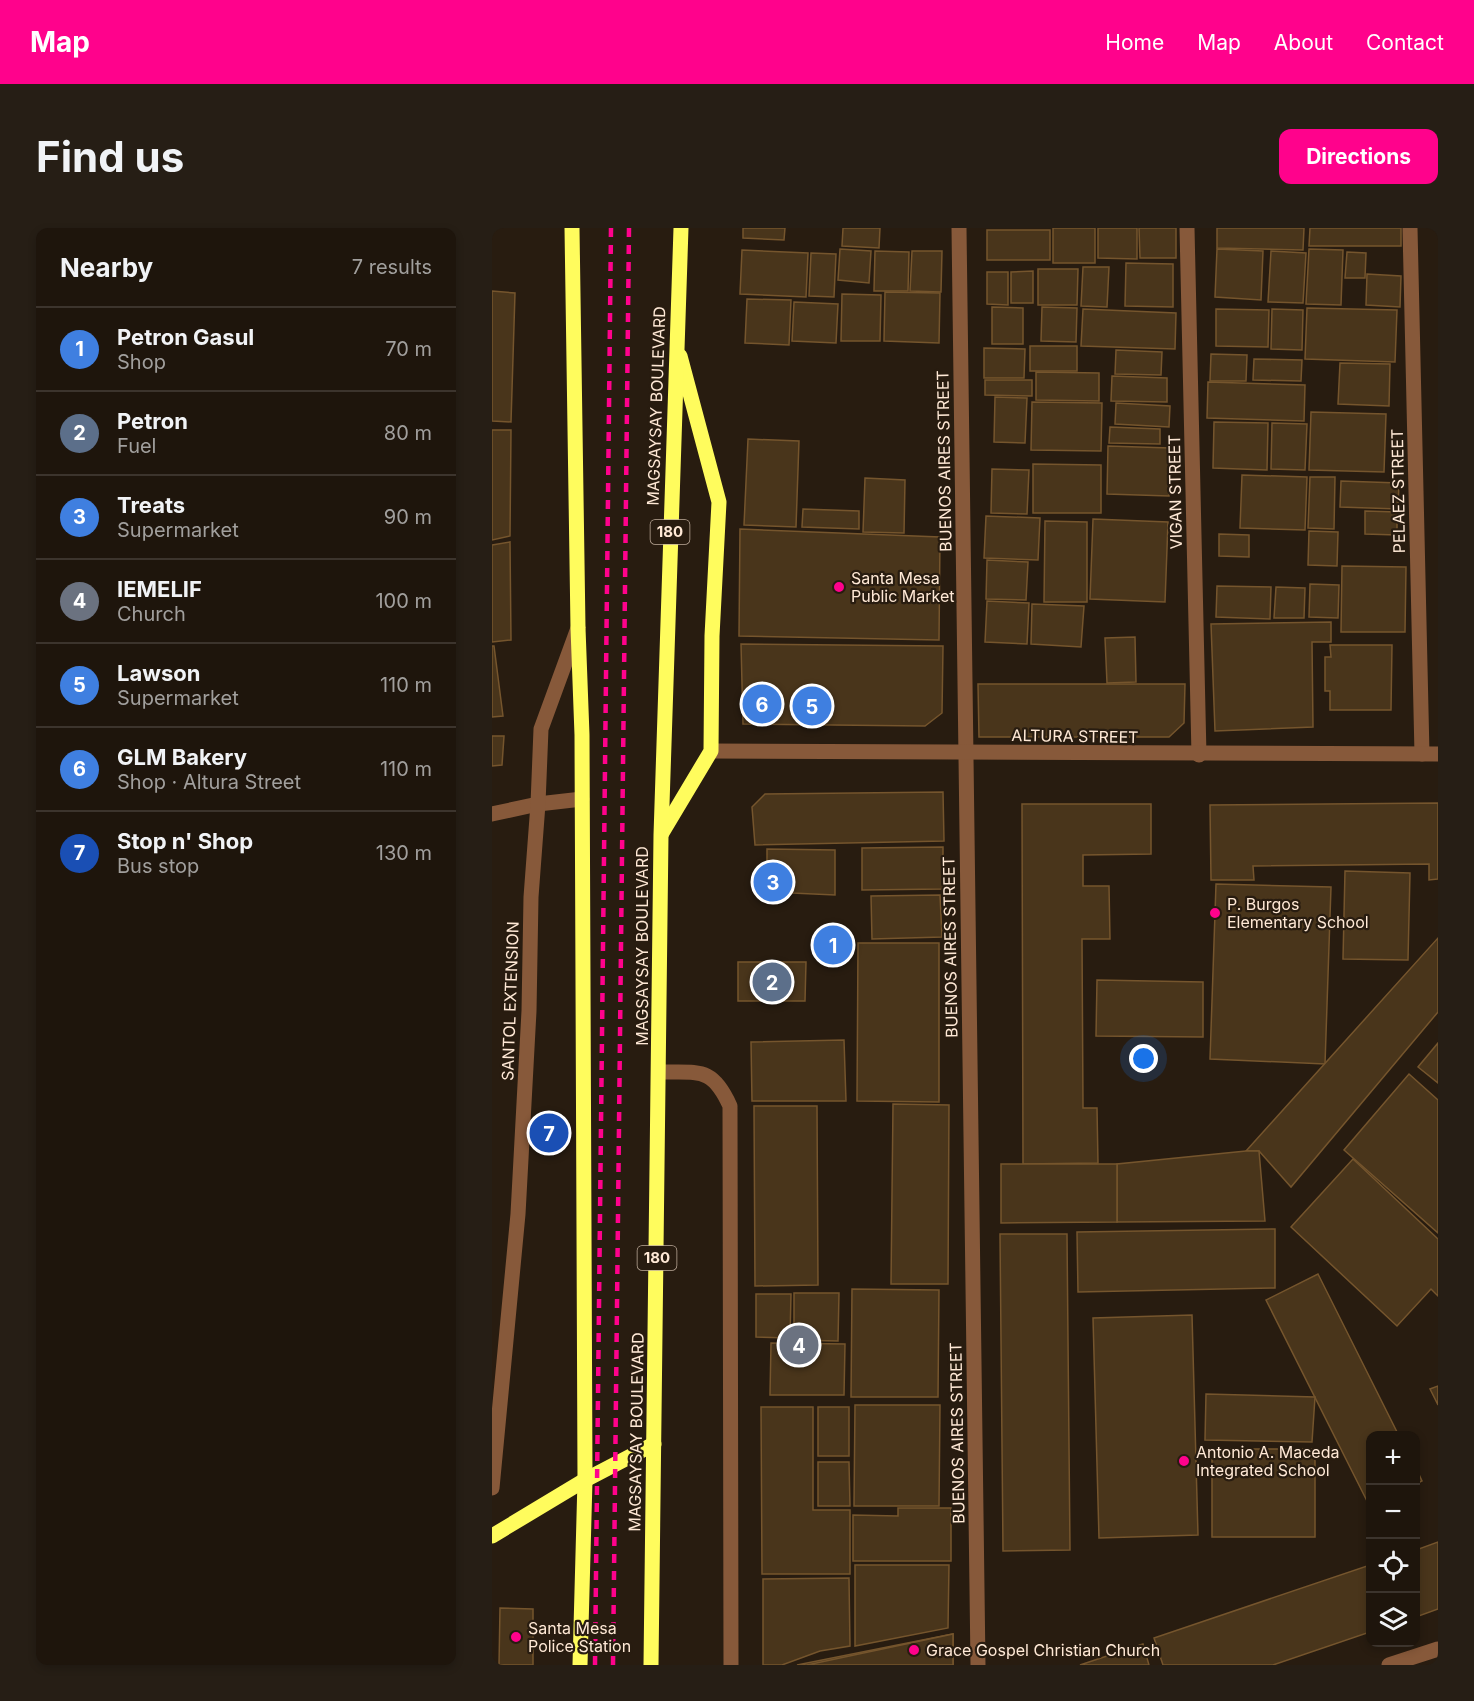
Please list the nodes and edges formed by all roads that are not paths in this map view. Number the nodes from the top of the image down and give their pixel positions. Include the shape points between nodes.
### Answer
1 (572, 228) edge
2 (681, 228) edge
3 (959, 228) edge
4 (1187, 228) edge
5 (1410, 228) edge
6 (676, 338) junction
7 (578, 628) junction
8 (711, 751) junction
9 (964, 753) junction
10 (1422, 754) junction
11 (1438, 754) edge
12 (1199, 755) junction
13 (582, 800) junction
14 (538, 804) junction
15 (492, 814) edge
16 (661, 835) junction
17 (660, 1072) junction
18 (654, 1444) junction
19 (585, 1480) junction
20 (492, 1488) edge
21 (492, 1536) edge
22 (1438, 1649) edge
23 (580, 1665) edge
24 (651, 1665) edge
25 (731, 1665) edge
26 (978, 1665) edge
27 (1389, 1665) edge

1 - 7 main road
2 - 6 main road, MAGSAYSAY BOULEVARD / 180
3 - 9 street, BUENOS AIRES STREET
4 - 12 street, VIGAN STREET
5 - 10 street, PELAEZ STREET
6 - 8 main road via 719,501
6 - 16 main road, MAGSAYSAY BOULEVARD / 180
7 - 13 main road
7 - 14 street, SANTOL EXTENSION via 541,729
8 - 9 street, ALTURA STREET
8 - 16 main road
9 - 12 street, ALTURA STREET
9 - 26 street, BUENOS AIRES STREET
10 - 11 street, ALTURA STREET
10 - 12 street, ALTURA STREET
13 - 14 street
13 - 19 main road
14 - 15 street
14 - 20 street, SANTOL EXTENSION via 518,1214
16 - 17 main road, MAGSAYSAY BOULEVARD / 180
17 - 18 main road, MAGSAYSAY BOULEVARD / 180
17 - 25 street via 703,1073 721,1086 730,1106
18 - 19 main road
18 - 24 main road, MAGSAYSAY BOULEVARD / 180
19 - 21 main road
19 - 23 main road
22 - 27 street

